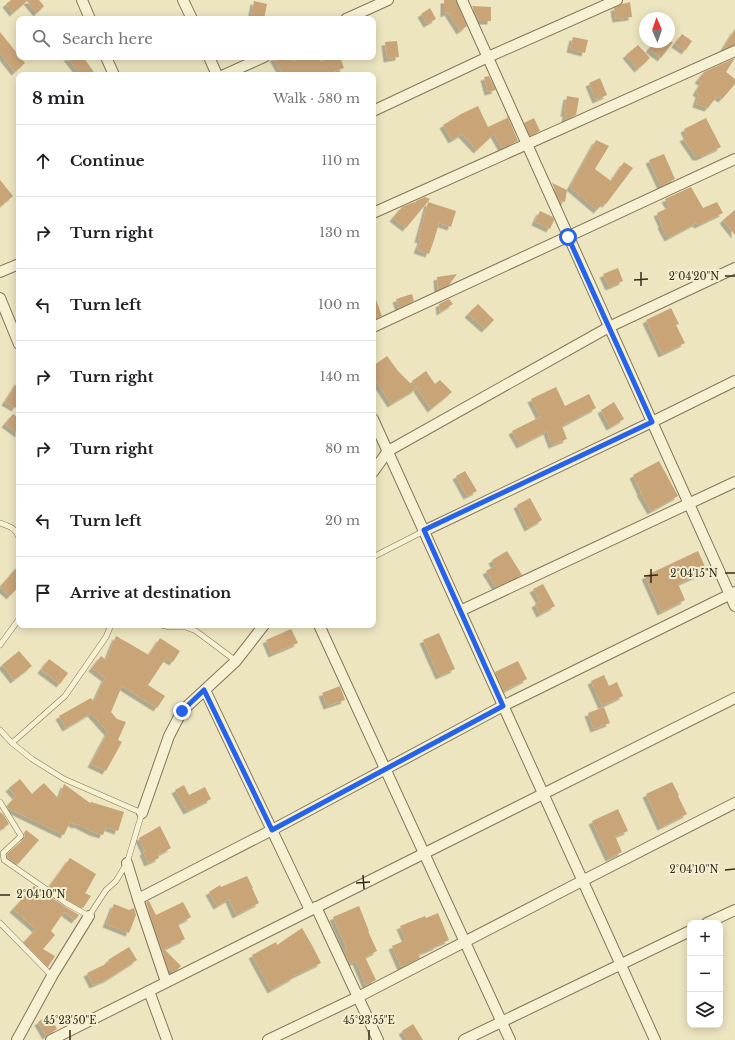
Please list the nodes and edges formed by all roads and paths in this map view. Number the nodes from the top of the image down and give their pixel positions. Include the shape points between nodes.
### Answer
1 (82, 0) edge
2 (183, 0) edge
3 (388, 0) edge
4 (462, 0) edge
5 (617, 0) edge
6 (89, 16) edge
7 (191, 16) edge
8 (353, 16) edge
9 (735, 51) edge
10 (488, 57) junction
11 (107, 60) edge
12 (210, 60) edge
13 (257, 60) edge
14 (113, 72) edge
15 (216, 72) edge
16 (231, 72) edge
17 (376, 110) edge
18 (735, 159) edge
19 (376, 211) edge
20 (568, 237) junction
21 (16, 265) edge
22 (735, 268) edge
23 (0, 272) edge
24 (0, 298) edge
25 (376, 326) edge
26 (609, 327) junction
27 (16, 337) edge
28 (735, 381) edge
29 (652, 422) junction
30 (376, 425) edge
31 (388, 451) junction
32 (376, 468) edge
33 (735, 482) edge
34 (689, 504) junction
35 (0, 523) edge
36 (424, 530) junction
37 (16, 531) edge
38 (376, 555) edge
39 (732, 594) edge
40 (735, 606) edge
41 (460, 611) junction
42 (16, 624) edge
43 (110, 628) edge
44 (188, 628) edge
45 (262, 628) edge
46 (320, 628) edge
47 (0, 645) edge
48 (236, 661) junction
49 (204, 690) junction
50 (735, 698) edge
51 (503, 706) junction
52 (0, 730) edge
53 (12, 743) junction
54 (385, 769) junction
55 (543, 794) junction
56 (0, 802) edge
57 (735, 803) edge
58 (142, 813) junction
59 (272, 830) junction
60 (424, 853) junction
61 (127, 863) junction
62 (582, 881) junction
63 (138, 899) junction
64 (313, 909) junction
65 (735, 910) edge
66 (89, 916) junction
67 (714, 920) edge
68 (0, 923) edge
69 (687, 932) edge
70 (465, 942) junction
71 (620, 965) junction
72 (52, 976) junction
73 (166, 982) junction
74 (149, 991) junction
75 (358, 997) junction
76 (502, 1022) junction
77 (17, 1040) edge
78 (51, 1040) edge
79 (166, 1040) edge
80 (268, 1040) edge
81 (378, 1040) edge
82 (464, 1040) edge
83 (510, 1040) edge
84 (655, 1040) edge

1 - 6 street
2 - 7 street
3 - 8 street
4 - 10 street
5 - 10 street
9 - 19 street
10 - 17 street
10 - 20 street
11 - 14 street
12 - 15 street
13 - 16 street
18 - 20 street
20 - 25 street
20 - 26 street
21 - 23 street
22 - 26 street
24 - 27 street
26 - 29 street
26 - 31 street
28 - 29 street
29 - 34 street
29 - 36 street
30 - 31 street
31 - 32 street
31 - 36 street
33 - 34 street
34 - 39 street
34 - 41 street
35 - 37 lane
36 - 38 lane
36 - 41 street
39 - 40 street
39 - 51 street
41 - 51 street
42 - 47 lane
43 - 53 lane via 65,696
44 - 48 lane
45 - 48 street
46 - 54 street
48 - 49 street
49 - 58 street via 182,711 169,736
49 - 59 street
50 - 55 street
51 - 54 street
51 - 55 street
52 - 53 lane
53 - 58 lane via 64,779
54 - 59 street
54 - 60 street
55 - 60 street
55 - 62 street
56 - 66 lane via 21,836 3,854 4,860
57 - 62 street
58 - 61 lane
59 - 63 street
59 - 64 street
60 - 64 street
60 - 70 street
61 - 63 street
61 - 66 lane
62 - 70 street
62 - 71 street
63 - 73 street
64 - 73 street
64 - 75 street
65 - 67 street
66 - 72 street
68 - 72 lane
69 - 71 street
70 - 75 street
70 - 76 street
71 - 76 street
71 - 84 street
72 - 77 street
73 - 74 street
74 - 78 street
74 - 79 street
75 - 80 street
75 - 81 street
76 - 82 street
76 - 83 street

